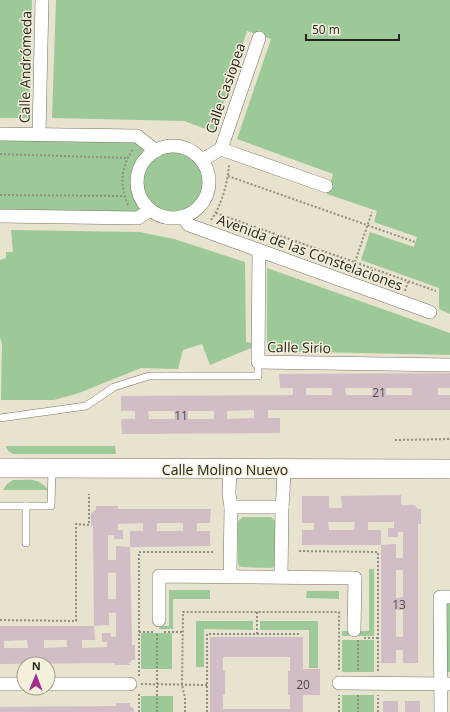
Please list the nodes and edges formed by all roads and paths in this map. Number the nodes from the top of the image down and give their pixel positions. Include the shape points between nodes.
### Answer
1 (42, 0) edge
2 (259, 38) dead end
3 (0, 134) edge
4 (40, 134) junction
5 (134, 147) dead end
6 (221, 149) junction
7 (156, 150) junction
8 (0, 154) edge
9 (127, 158) junction
10 (202, 160) junction
11 (229, 163) dead end
12 (228, 176) junction
13 (326, 186) dead end
14 (0, 194) edge
15 (124, 196) junction
16 (128, 206) dead end
17 (150, 210) junction
18 (372, 212) dead end
19 (216, 213) junction
20 (0, 216) edge
21 (183, 217) junction
22 (208, 224) dead end
23 (368, 225) junction
24 (284, 238) junction
25 (415, 242) dead end
26 (282, 244) dead end
27 (259, 251) junction
28 (355, 262) junction
29 (408, 281) junction
30 (436, 291) dead end
31 (404, 294) dead end
32 (430, 312) dead end
33 (258, 362) junction
34 (450, 365) edge
35 (0, 418) edge
36 (394, 440) dead end
37 (450, 440) edge
38 (0, 468) edge
39 (52, 468) junction
40 (230, 469) junction
41 (284, 469) junction
42 (450, 469) edge
43 (89, 494) dead end
44 (0, 506) edge
45 (26, 506) junction
46 (231, 507) junction
47 (282, 507) junction
48 (26, 543) dead end
49 (230, 576) junction
50 (281, 577) junction
51 (450, 597) edge
52 (257, 612) junction
53 (0, 620) edge
54 (158, 626) joint
55 (257, 634) junction
56 (300, 634) dead end
57 (356, 634) joint
58 (358, 675) dead end
59 (339, 683) junction
60 (0, 684) edge
61 (16, 684) edge
62 (56, 684) edge
63 (135, 684) junction
64 (158, 684) junction
65 (445, 684) edge
66 (182, 685) junction
67 (207, 685) junction
68 (358, 692) dead end
69 (378, 692) dead end
70 (139, 712) edge
71 (157, 712) edge
72 (185, 712) edge
73 (207, 712) edge
74 (339, 712) edge
75 (358, 712) edge
76 (378, 712) edge
77 (441, 712) edge

1 - 4 street, Calle Andrómeda
2 - 6 street, Calle Casiopea
3 - 4 street
4 - 7 street via 138,136
5 - 9 path
6 - 10 street
6 - 13 street
7 - 10 street via 176,146 190,151
7 - 17 street via 143,162 137,179 142,201
8 - 9 path
9 - 15 path via 121,178
10 - 21 street via 210,182 208,194 194,212
11 - 12 path
12 - 19 path
12 - 23 path
14 - 15 path
15 - 16 path
17 - 20 street via 138,218
17 - 21 street via 160,216
18 - 23 path
19 - 22 path
19 - 24 path
21 - 27 street, Avenida de las Constelaciones via 189,225
23 - 25 path
23 - 28 path
24 - 26 path
24 - 28 path
27 - 32 street, Avenida de las Constelaciones
27 - 33 street, Calle Sirio
28 - 29 path
29 - 30 path
29 - 31 path
33 - 34 street, Calle Sirio
33 - 35 lane via 258,376 149,376 114,387 86,406
36 - 37 path
38 - 39 street, Calle Molino Nuevo
39 - 40 street, Calle Molino Nuevo
39 - 45 lane via 51,506
40 - 41 street, Calle Molino Nuevo
40 - 46 street
41 - 42 street, Calle Molino Nuevo
41 - 47 street
43 - 53 path via 89,525 76,524 76,621
44 - 45 lane
45 - 48 lane
46 - 47 street
46 - 49 street
47 - 50 street
49 - 50 street
49 - 54 street via 159,576
50 - 57 street via 355,578
51 - 65 street via 440,597
52 - 55 path
52 - 59 path via 339,612
52 - 66 path via 183,612
54 - 64 path
55 - 56 path
55 - 67 path via 207,634
57 - 58 path
59 - 65 street
59 - 74 path
60 - 61 street
62 - 63 street
63 - 64 path
63 - 70 path
64 - 66 path
64 - 71 path
65 - 77 street
66 - 67 path
66 - 72 path
67 - 73 path
68 - 75 path
69 - 76 path

